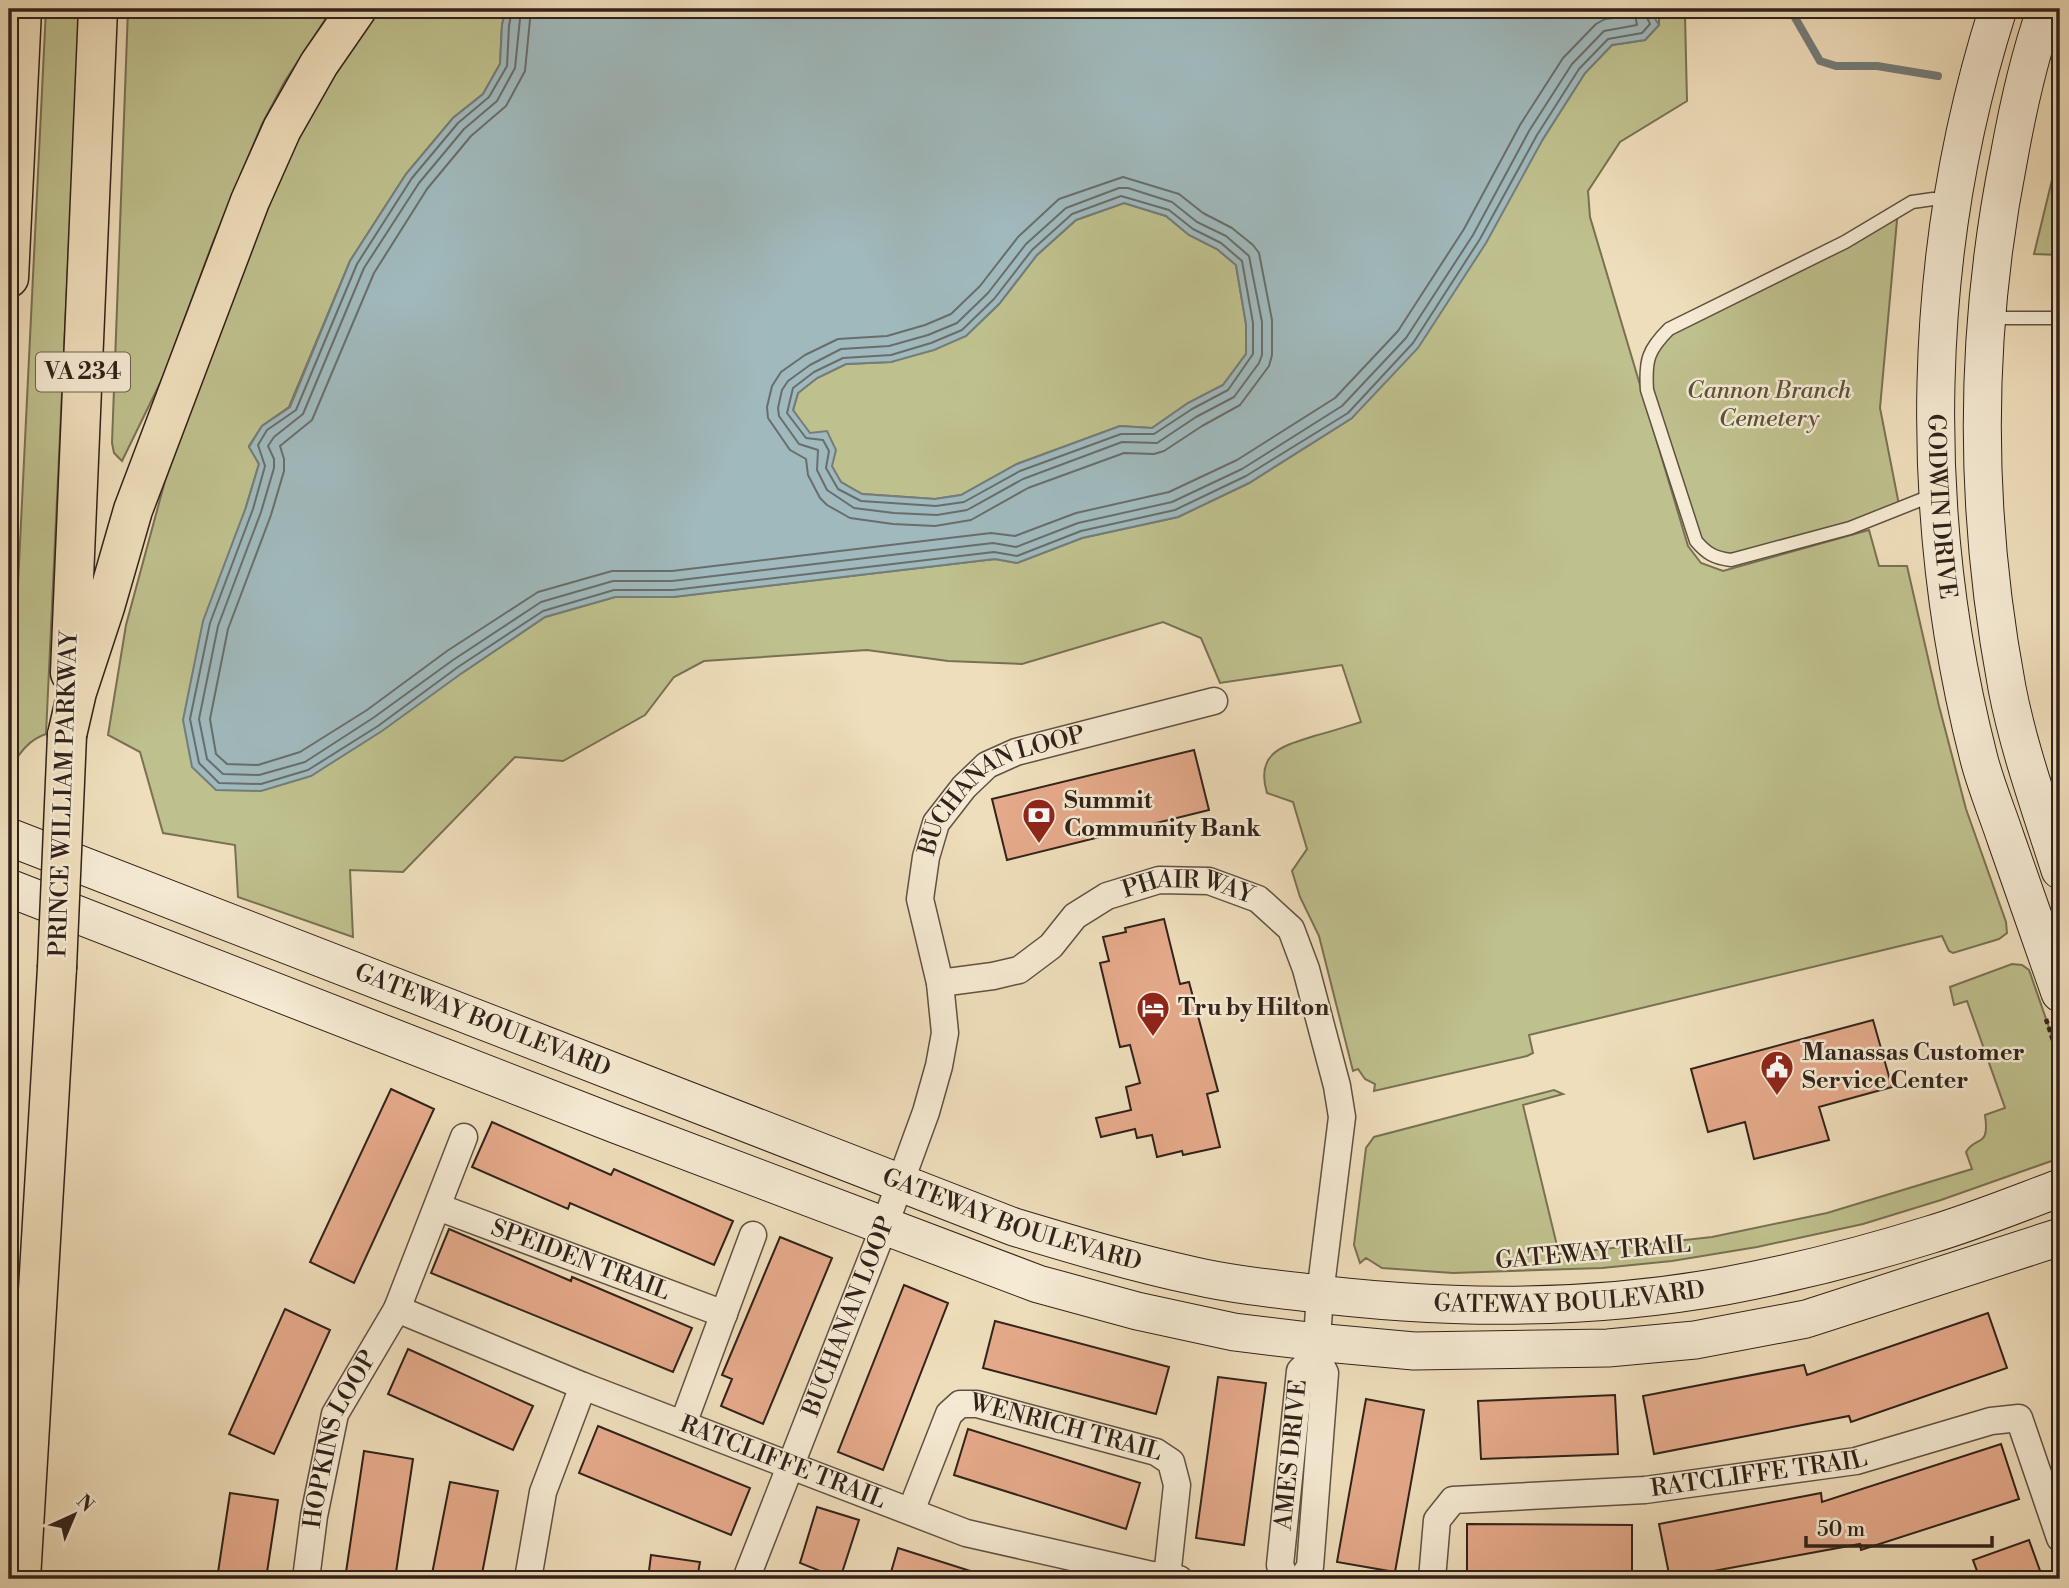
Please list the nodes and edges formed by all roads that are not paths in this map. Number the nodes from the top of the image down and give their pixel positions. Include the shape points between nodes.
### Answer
1 (22, 9) edge
2 (98, 9) edge
3 (356, 9) edge
4 (1998, 9) edge
5 (2046, 9) edge
6 (1953, 201) junction
7 (9, 278) edge
8 (1986, 318) junction
9 (2060, 318) edge
10 (1983, 488) junction
11 (1936, 494) junction
12 (1214, 701) dead end
13 (67, 735) junction
14 (9, 838) edge
15 (2060, 870) edge
16 (9, 888) edge
17 (940, 983) junction
18 (2060, 993) edge
19 (464, 1137) dead end
20 (899, 1182) junction
21 (2060, 1188) edge
22 (438, 1206) junction
23 (884, 1227) junction
24 (754, 1235) dead end
25 (2060, 1237) edge
26 (1320, 1294) junction
27 (397, 1309) junction
28 (724, 1314) junction
29 (1317, 1349) junction
30 (583, 1386) junction
31 (683, 1424) junction
32 (792, 1465) junction
33 (911, 1511) junction
34 (2060, 1538) edge
35 (1127, 1574) edge
36 (1173, 1578) edge
37 (21, 1579) edge
38 (306, 1579) edge
39 (528, 1579) edge
40 (746, 1579) edge
41 (1286, 1579) edge
42 (1302, 1579) edge
43 (1432, 1579) edge

1 - 7 highway
2 - 13 highway, PRINCE WILLIAM PARKWAY / VA 234
3 - 13 highway via 282,129 250,201 133,510
4 - 6 street, GODWIN DRIVE
5 - 8 street, GODWIN DRIVE via 2019,103 1998,212
6 - 11 street, GODWIN DRIVE via 1937,346
6 - 11 lane via 1912,202 1845,242 1669,329 1648,355 1646,372 1647,390 1696,541 1718,559 1731,560 1850,528
8 - 9 lane
8 - 10 street, GODWIN DRIVE via 1981,396
10 - 11 street
10 - 15 street, GODWIN DRIVE via 2007,691
11 - 18 street, GODWIN DRIVE via 1962,688 1980,762
12 - 17 street, BUCHANAN LOOP via 1016,752 987,765 964,787 936,823 920,898
13 - 37 highway, PRINCE WILLIAM PARKWAY / VA 234, bridge
14 - 20 street, GATEWAY BOULEVARD
16 - 23 street, GATEWAY BOULEVARD
17 - 20 street, BUCHANAN LOOP via 945,1033 939,1066
17 - 26 street, PHAIR WAY via 1019,970 1051,946 1075,916 1107,896 1159,880 1209,881 1258,899 1291,929 1306,969 1342,1117
19 - 22 street
20 - 23 street, BUCHANAN LOOP
20 - 26 street, GATEWAY BOULEVARD via 1014,1227 1110,1256 1198,1277
21 - 26 street, GATEWAY BOULEVARD via 1930,1235 1724,1286 1511,1306 1412,1304
22 - 27 street
22 - 28 street, SPEIDEN TRAIL
23 - 29 street, GATEWAY BOULEVARD via 1038,1284 1138,1311
23 - 32 street, BUCHANAN LOOP
24 - 28 street
25 - 29 street, GATEWAY BOULEVARD via 1806,1319 1695,1340 1608,1348
26 - 29 street
27 - 30 street, RATCLIFFE TRAIL
27 - 38 street, HOPKINS LOOP via 335,1414
28 - 31 street
29 - 41 street, AMES DRIVE via 1300,1371 1280,1565
29 - 42 street, AMES DRIVE via 1325,1373 1310,1567
30 - 31 street, RATCLIFFE TRAIL
30 - 39 street via 543,1492
31 - 32 street, RATCLIFFE TRAIL
32 - 33 street, RATCLIFFE TRAIL
32 - 40 street, BUCHANAN LOOP
33 - 35 street, RATCLIFFE TRAIL via 966,1533
33 - 36 street, WENRICH TRAIL via 949,1414 960,1404 977,1404 1156,1452 1171,1462 1177,1485
34 - 43 street, RATCLIFFE TRAIL via 2019,1418 1842,1463 1645,1490 1453,1500 1437,1520
35 - 36 street, RATCLIFFE TRAIL

